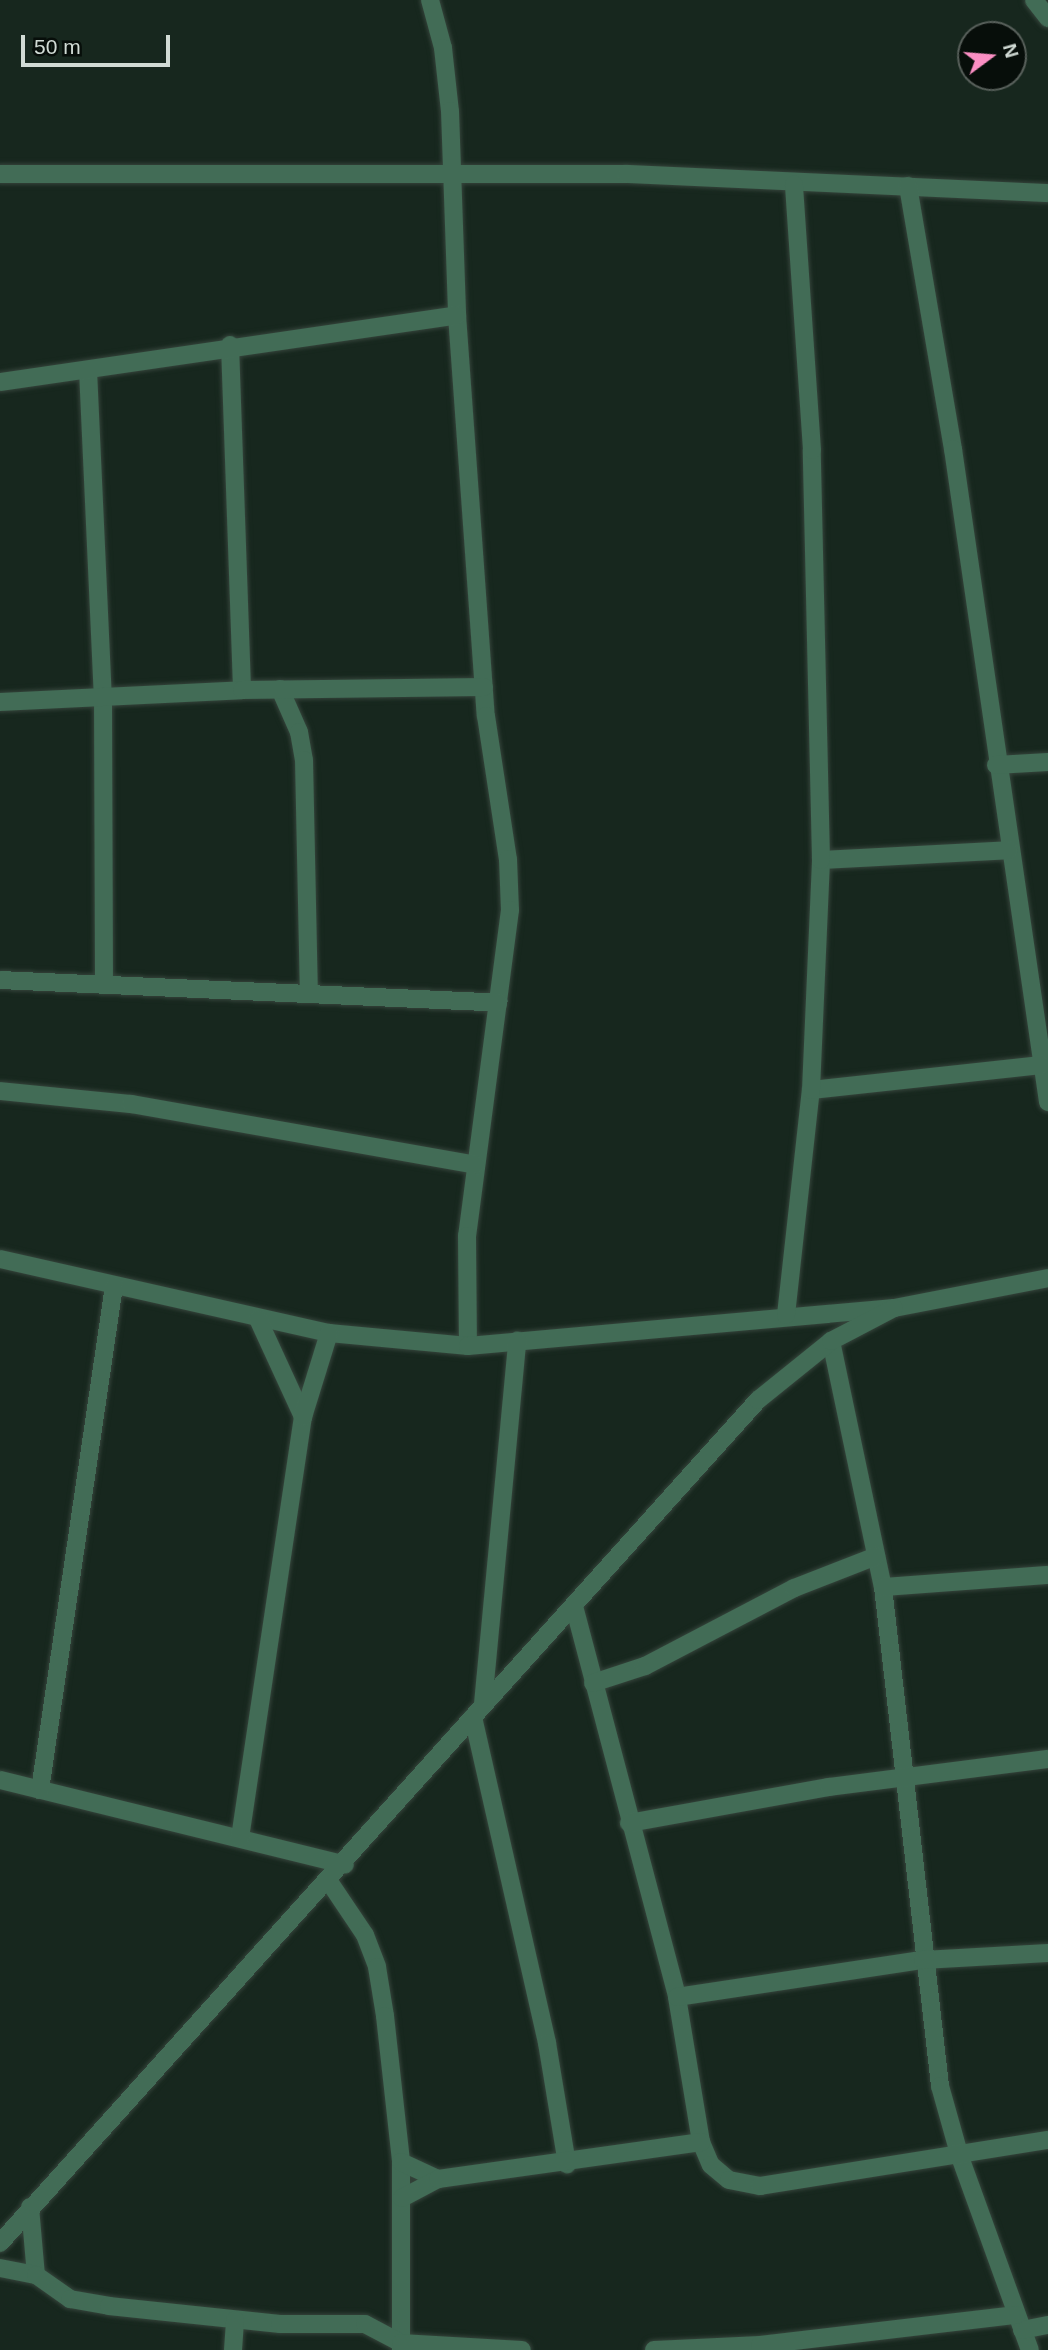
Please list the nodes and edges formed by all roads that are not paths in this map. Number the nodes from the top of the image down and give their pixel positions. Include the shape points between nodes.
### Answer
1 (430, 0) edge
2 (1034, 0) edge
3 (1048, 19) edge
4 (0, 174) edge
5 (456, 176) junction
6 (794, 185) junction
7 (908, 186) junction
8 (1048, 193) edge
9 (457, 315) junction
10 (230, 345) junction
11 (88, 370) junction
12 (0, 382) edge
13 (484, 687) junction
14 (280, 689) junction
15 (242, 690) junction
16 (103, 696) junction
17 (0, 702) edge
18 (1048, 762) edge
19 (996, 765) junction
20 (1009, 850) junction
21 (821, 860) junction
22 (0, 980) edge
23 (104, 984) junction
24 (309, 992) junction
25 (498, 1003) junction
26 (1042, 1065) junction
27 (811, 1090) junction
28 (0, 1091) edge
29 (1048, 1102) edge
30 (476, 1166) junction
31 (0, 1259) edge
32 (1048, 1278) edge
33 (114, 1286) junction
34 (894, 1308) junction
35 (786, 1315) junction
36 (258, 1319) junction
37 (328, 1333) junction
38 (517, 1341) junction
39 (831, 1341) junction
40 (468, 1346) junction
41 (303, 1417) junction
42 (876, 1556) junction
43 (1048, 1575) edge
44 (883, 1587) junction
45 (574, 1606) junction
46 (593, 1684) junction
47 (478, 1710) junction
48 (1048, 1759) edge
49 (903, 1776) junction
50 (0, 1780) edge
51 (40, 1790) junction
52 (629, 1823) junction
53 (240, 1838) junction
54 (345, 1865) junction
55 (328, 1880) junction
56 (1048, 1953) edge
57 (923, 1960) junction
58 (677, 1997) junction
59 (1048, 2140) edge
60 (701, 2142) junction
61 (960, 2157) junction
62 (401, 2162) junction
63 (567, 2164) junction
64 (438, 2179) junction
65 (402, 2198) junction
66 (30, 2207) junction
67 (0, 2243) edge
68 (0, 2268) edge
69 (36, 2275) junction
70 (235, 2320) junction
71 (1019, 2323) junction
72 (1048, 2325) edge
73 (860, 2342) edge
74 (401, 2346) edge
75 (233, 2350) edge
76 (522, 2350) edge
77 (654, 2350) edge
78 (675, 2350) edge
79 (1030, 2350) edge

1 - 5 street via 443,48
2 - 3 street
4 - 5 street
5 - 6 street via 626,174
5 - 9 street
6 - 7 street
6 - 21 street via 812,450
7 - 8 street
7 - 19 street via 953,449
9 - 10 street
9 - 13 street
10 - 11 street
10 - 15 street
11 - 12 street
11 - 16 street
13 - 14 street
13 - 25 street via 508,859 510,910
14 - 15 street
14 - 24 street via 299,732 304,760
15 - 16 street
16 - 17 street
16 - 23 street
18 - 19 street
19 - 20 street
20 - 21 street
20 - 26 street
21 - 27 street
22 - 23 street
23 - 24 street
24 - 25 street
25 - 30 street
26 - 27 street
26 - 29 street
27 - 35 street
28 - 30 street via 131,1104
30 - 40 street via 467,1236
31 - 33 street
32 - 34 street
33 - 36 street
33 - 51 street
34 - 35 street
34 - 39 street
35 - 38 street
36 - 37 street
36 - 41 street
37 - 40 street
37 - 41 street
38 - 40 street
38 - 47 street
39 - 42 street
39 - 45 street via 758,1400
41 - 53 street
42 - 44 street
42 - 46 street via 794,1588 645,1666
43 - 44 street
44 - 49 street
45 - 46 street
45 - 47 street
46 - 52 street
47 - 54 street
47 - 63 street via 547,2043
48 - 49 street
49 - 52 street
49 - 57 street
50 - 51 street
51 - 53 street
52 - 58 street
53 - 54 street
54 - 55 street
55 - 62 street via 365,1935 377,1967
55 - 66 street
56 - 57 street
57 - 58 street
57 - 61 street via 940,2085
58 - 60 street
59 - 61 street
60 - 61 street via 711,2165 729,2180 760,2186
60 - 63 street
61 - 71 street
62 - 64 street
62 - 65 street
63 - 64 street
64 - 65 street
65 - 74 street
66 - 67 street
66 - 69 street
68 - 69 street
69 - 70 street via 70,2299
70 - 74 street via 365,2325
70 - 75 street
71 - 72 street
71 - 73 street
71 - 79 street
73 - 78 street
74 - 76 street
77 - 78 street

